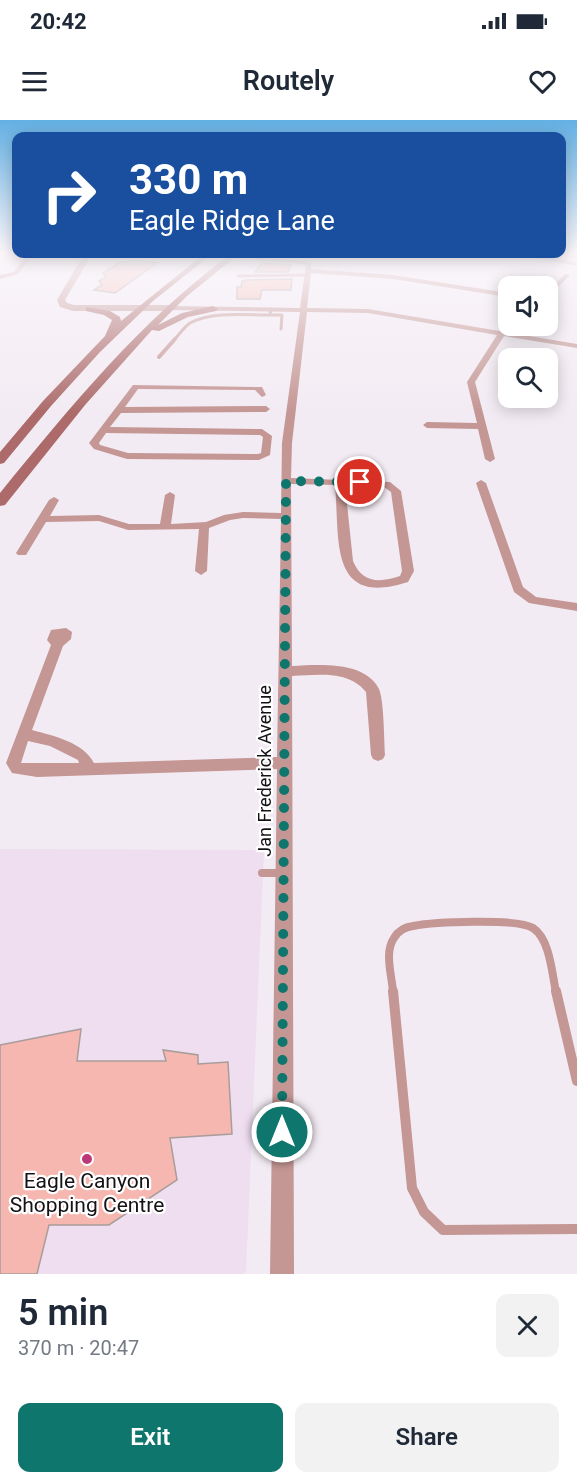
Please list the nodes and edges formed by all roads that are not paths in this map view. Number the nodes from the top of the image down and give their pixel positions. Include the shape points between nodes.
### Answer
1 (66, 306) edge
2 (144, 306) edge
3 (172, 306) edge
4 (213, 306) edge
5 (304, 306) edge
6 (169, 308) junction
7 (88, 309) junction
8 (140, 309) junction
9 (213, 309) junction
10 (224, 309) junction
11 (304, 309) junction
12 (271, 312) junction
13 (281, 328) dead end
14 (498, 332) edge
15 (142, 335) junction
16 (500, 336) edge
17 (519, 336) edge
18 (109, 338) junction
19 (577, 346) edge
20 (159, 357) dead end
21 (142, 376) dead end
22 (136, 387) junction
23 (262, 395) dead end
24 (266, 409) dead end
25 (119, 410) junction
26 (427, 425) dead end
27 (480, 426) junction
28 (103, 430) junction
29 (490, 459) dead end
30 (0, 460) edge
31 (286, 481) junction
32 (340, 482) junction
33 (481, 483) dead end
34 (170, 495) dead end
35 (54, 500) dead end
36 (0, 502) edge
37 (222, 506) dead end
38 (286, 516) junction
39 (223, 518) junction
40 (43, 519) junction
41 (204, 526) junction
42 (165, 528) junction
43 (22, 553) dead end
44 (201, 571) dead end
45 (577, 607) edge
46 (58, 644) dead end
47 (284, 671) junction
48 (23, 734) junction
49 (378, 755) dead end
50 (282, 764) junction
51 (89, 768) junction
52 (262, 873) dead end
53 (282, 873) junction
54 (577, 1081) edge
55 (577, 1229) edge
56 (282, 1274) edge

1 - 7 street
2 - 8 main road
3 - 6 main road
4 - 10 main road
5 - 11 street, Jan Frederick Avenue
6 - 8 street
6 - 9 street
6 - 15 main road
7 - 8 street
7 - 18 main road via 117,319
8 - 18 main road
9 - 10 street
9 - 15 main road via 184,315
10 - 12 street
11 - 12 street
11 - 14 street via 368,311
11 - 31 street, Jan Frederick Avenue
12 - 13 lane via 282,315
12 - 20 lane via 193,321
15 - 36 main road
16 - 27 street via 471,382
17 - 19 street
18 - 30 main road via 62,386
21 - 22 street
22 - 23 street via 255,388
22 - 25 street
24 - 25 street
25 - 28 street
26 - 27 street
27 - 29 street
28 - 28 street via 95,446 123,456 259,457 267,452 268,436 262,432
31 - 32 street
31 - 38 street, Jan Frederick Avenue
32 - 32 street via 387,484 396,491 408,571 404,579 368,583 358,581 350,573
33 - 45 street via 521,593 533,600
34 - 42 street
35 - 40 street
37 - 39 street
38 - 39 street
38 - 47 street, Jan Frederick Avenue
39 - 41 street
40 - 42 street via 99,518 128,527
40 - 43 street
41 - 42 street
41 - 44 street
46 - 48 street
47 - 49 street via 341,671 368,684 373,691
47 - 50 street, Jan Frederick Avenue
48 - 51 street via 53,741 83,756
48 - 51 street via 13,763 17,769
50 - 51 street
50 - 53 street, Jan Frederick Avenue
52 - 53 lane
53 - 56 street, Jan Frederick Avenue
54 - 55 lane via 545,946 531,927 514,923 413,926 399,930 392,938 389,949 412,1188 421,1211 443,1230

